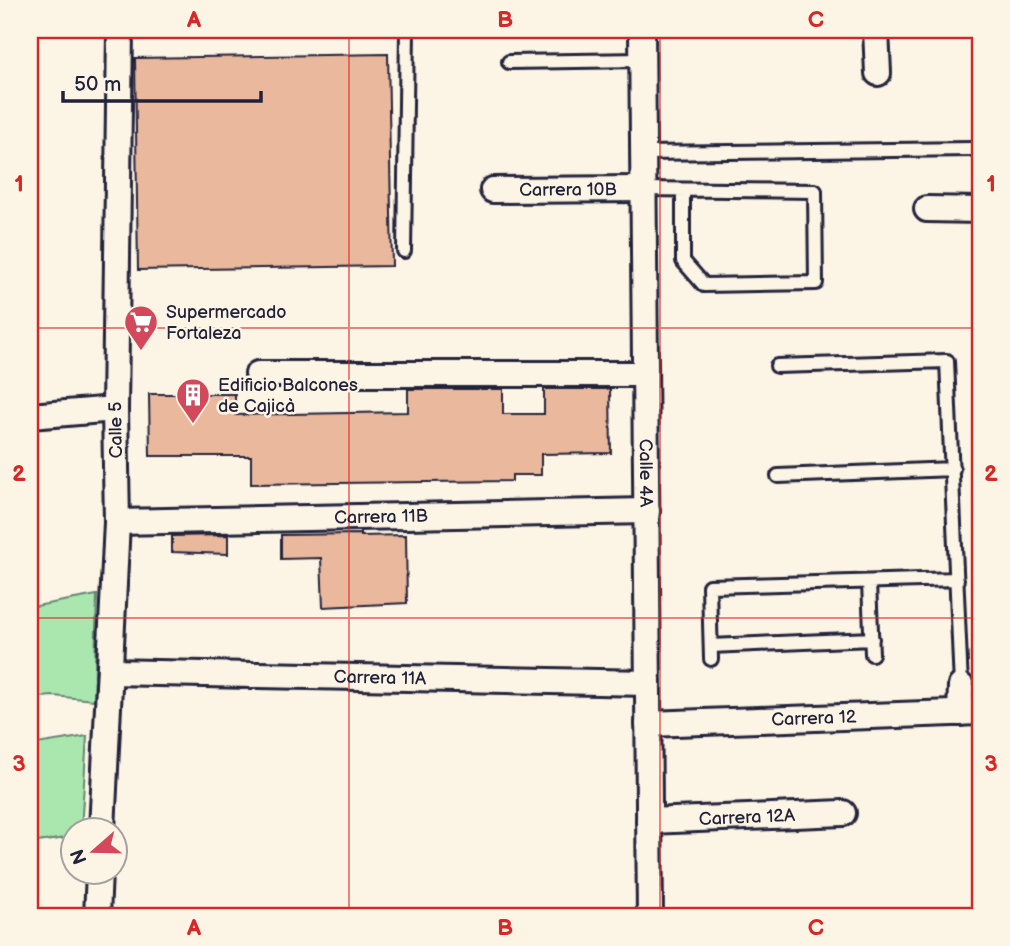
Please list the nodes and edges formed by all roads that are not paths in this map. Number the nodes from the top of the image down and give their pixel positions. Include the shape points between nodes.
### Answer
1 (120, 30) edge
2 (407, 30) edge
3 (642, 30) edge
4 (876, 30) edge
5 (642, 60) junction
6 (509, 62) dead end
7 (878, 73) dead end
8 (973, 149) dead end
9 (643, 153) junction
10 (643, 189) junction
11 (493, 190) dead end
12 (683, 190) junction
13 (927, 209) dead end
14 (980, 210) edge
15 (404, 251) dead end
16 (777, 366) dead end
17 (258, 374) dead end
18 (645, 374) junction
19 (115, 409) junction
20 (30, 416) edge
21 (953, 469) junction
22 (778, 476) dead end
23 (647, 511) junction
24 (117, 522) junction
25 (957, 579) junction
26 (869, 583) junction
27 (872, 639) junction
28 (711, 646) junction
29 (872, 654) dead end
30 (711, 659) dead end
31 (110, 672) junction
32 (648, 683) junction
33 (961, 686) joint
34 (970, 713) edge
35 (648, 724) junction
36 (843, 813) dead end
37 (103, 816) edge
38 (649, 821) junction
39 (98, 886) edge
40 (97, 916) edge
41 (650, 916) edge

1 - 19 street, Calle 5
2 - 15 lane
3 - 5 street, Calle 4A
4 - 7 street
5 - 6 lane
5 - 9 street, Calle 4A
8 - 9 lane
9 - 10 street, Calle 4A
10 - 11 street, Carrera 10B
10 - 12 lane
10 - 18 street, Calle 4A
12 - 12 lane via 815,191 816,283 704,285 683,261
13 - 14 street
16 - 21 lane via 947,361
17 - 18 street
18 - 23 street, Calle 4A
19 - 20 street
19 - 24 street, Calle 5
21 - 22 lane
21 - 25 lane
23 - 24 street, Carrera 11B
23 - 32 street, Calle 4A
24 - 31 street, Calle 5
25 - 26 lane
25 - 33 lane
26 - 27 lane
26 - 28 lane via 709,586
27 - 28 lane
27 - 29 lane
28 - 30 lane
31 - 32 street, Carrera 11A
31 - 37 street, Calle 5
32 - 35 street, Calle 4A
33 - 34 street
34 - 35 street, Carrera 12
35 - 38 street, Calle 4A
36 - 38 street, Carrera 12A
38 - 41 street, Calle 4A
39 - 40 street

